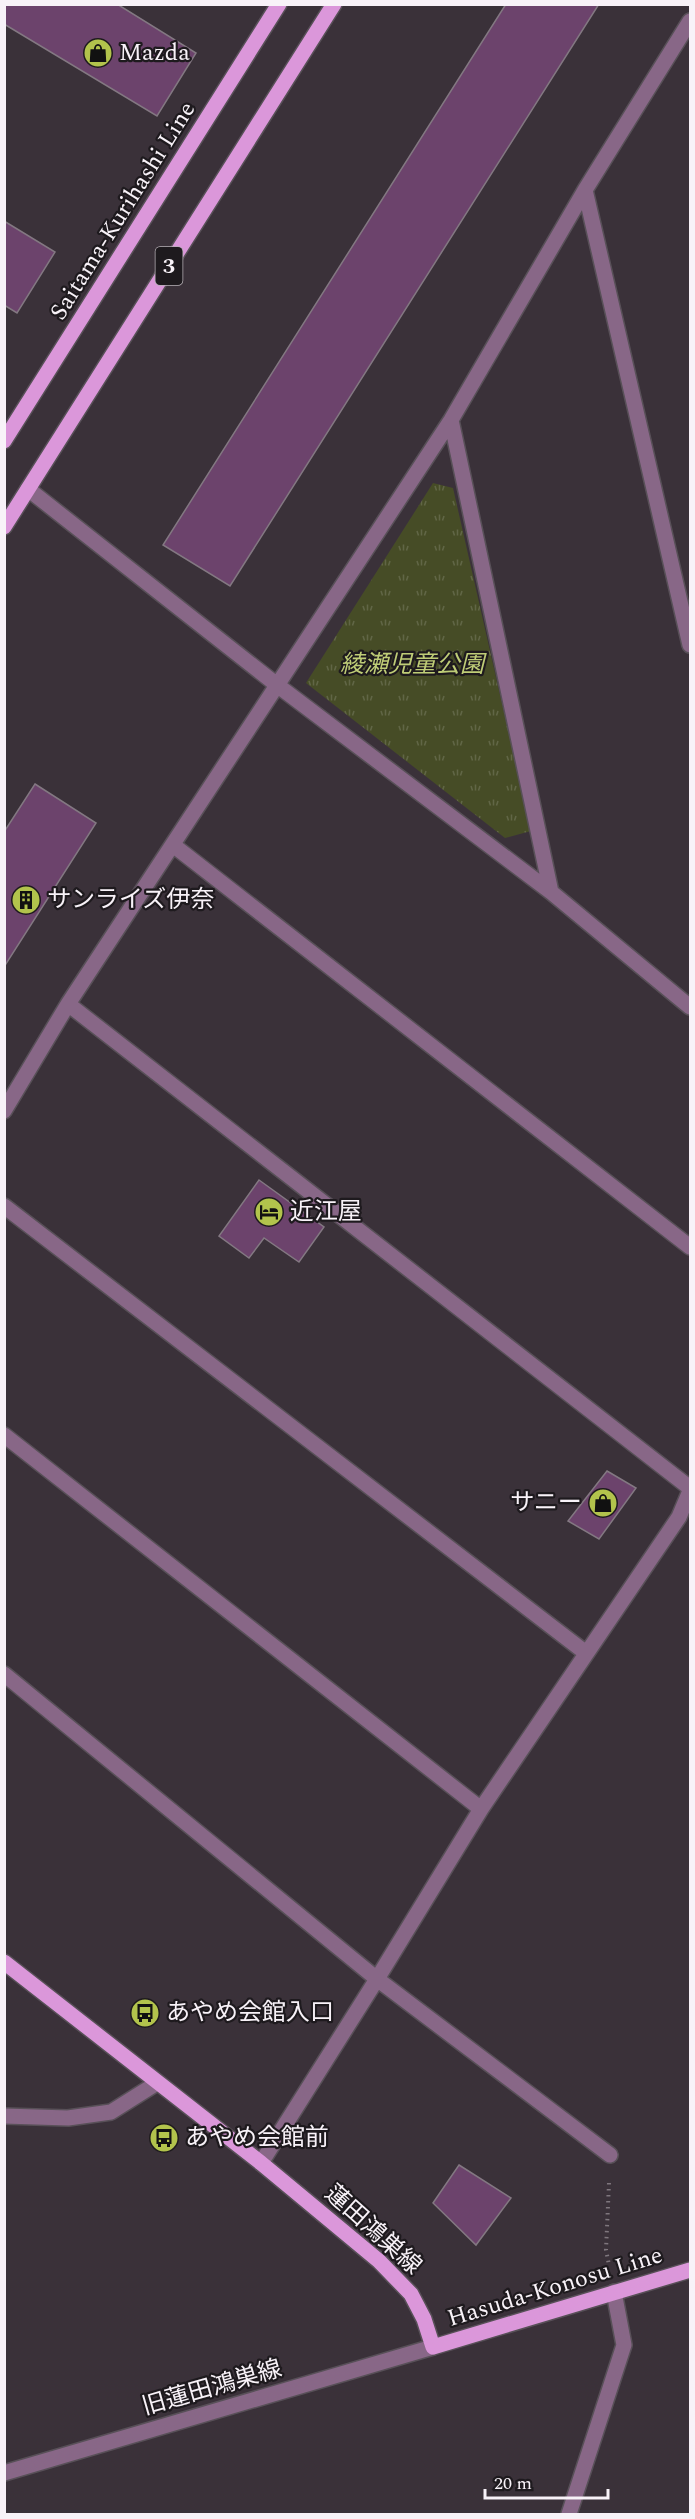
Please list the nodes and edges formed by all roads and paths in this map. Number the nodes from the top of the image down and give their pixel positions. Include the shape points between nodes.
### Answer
1 (279, 4) edge
2 (334, 4) edge
3 (690, 21) edge
4 (585, 190) junction
5 (451, 420) junction
6 (4, 441) edge
7 (28, 489) junction
8 (4, 527) edge
9 (689, 625) edge
10 (690, 645) edge
11 (277, 685) junction
12 (173, 845) junction
13 (551, 892) junction
14 (68, 1004) junction
15 (690, 1007) edge
16 (4, 1111) edge
17 (4, 1206) edge
18 (690, 1247) edge
19 (4, 1435) edge
20 (690, 1489) edge
21 (586, 1653) junction
22 (4, 1674) edge
23 (481, 1809) junction
24 (4, 1962) edge
25 (378, 1979) junction
26 (157, 2083) junction
27 (4, 2116) edge
28 (610, 2155) joint
29 (261, 2163) junction
30 (690, 2270) edge
31 (614, 2292) junction
32 (433, 2347) junction
33 (4, 2473) edge
34 (569, 2514) edge

1 - 6 main road, Saitama-Kurihashi Line / 3
2 - 7 main road, 3
3 - 4 street
4 - 5 street
4 - 9 street
5 - 11 street
5 - 13 street
7 - 8 main road, 3
7 - 11 street
9 - 10 street
11 - 12 street
11 - 13 street
12 - 14 street
12 - 18 street
13 - 15 street
14 - 16 street
14 - 20 street
17 - 21 street
19 - 23 street
20 - 21 street via 679,1517
21 - 23 street
22 - 25 street
23 - 25 street
24 - 26 main road
25 - 28 street
25 - 29 street
26 - 27 street via 111,2112 68,2118
26 - 29 main road
28 - 31 path via 606,2250
29 - 32 main road, 蓮田鴻巣線 via 379,2261 411,2294
30 - 31 main road, Hasuda-Konosu Line
31 - 32 main road, Hasuda-Konosu Line
31 - 34 street via 624,2345
32 - 33 street, 旧蓮田鴻巣線

